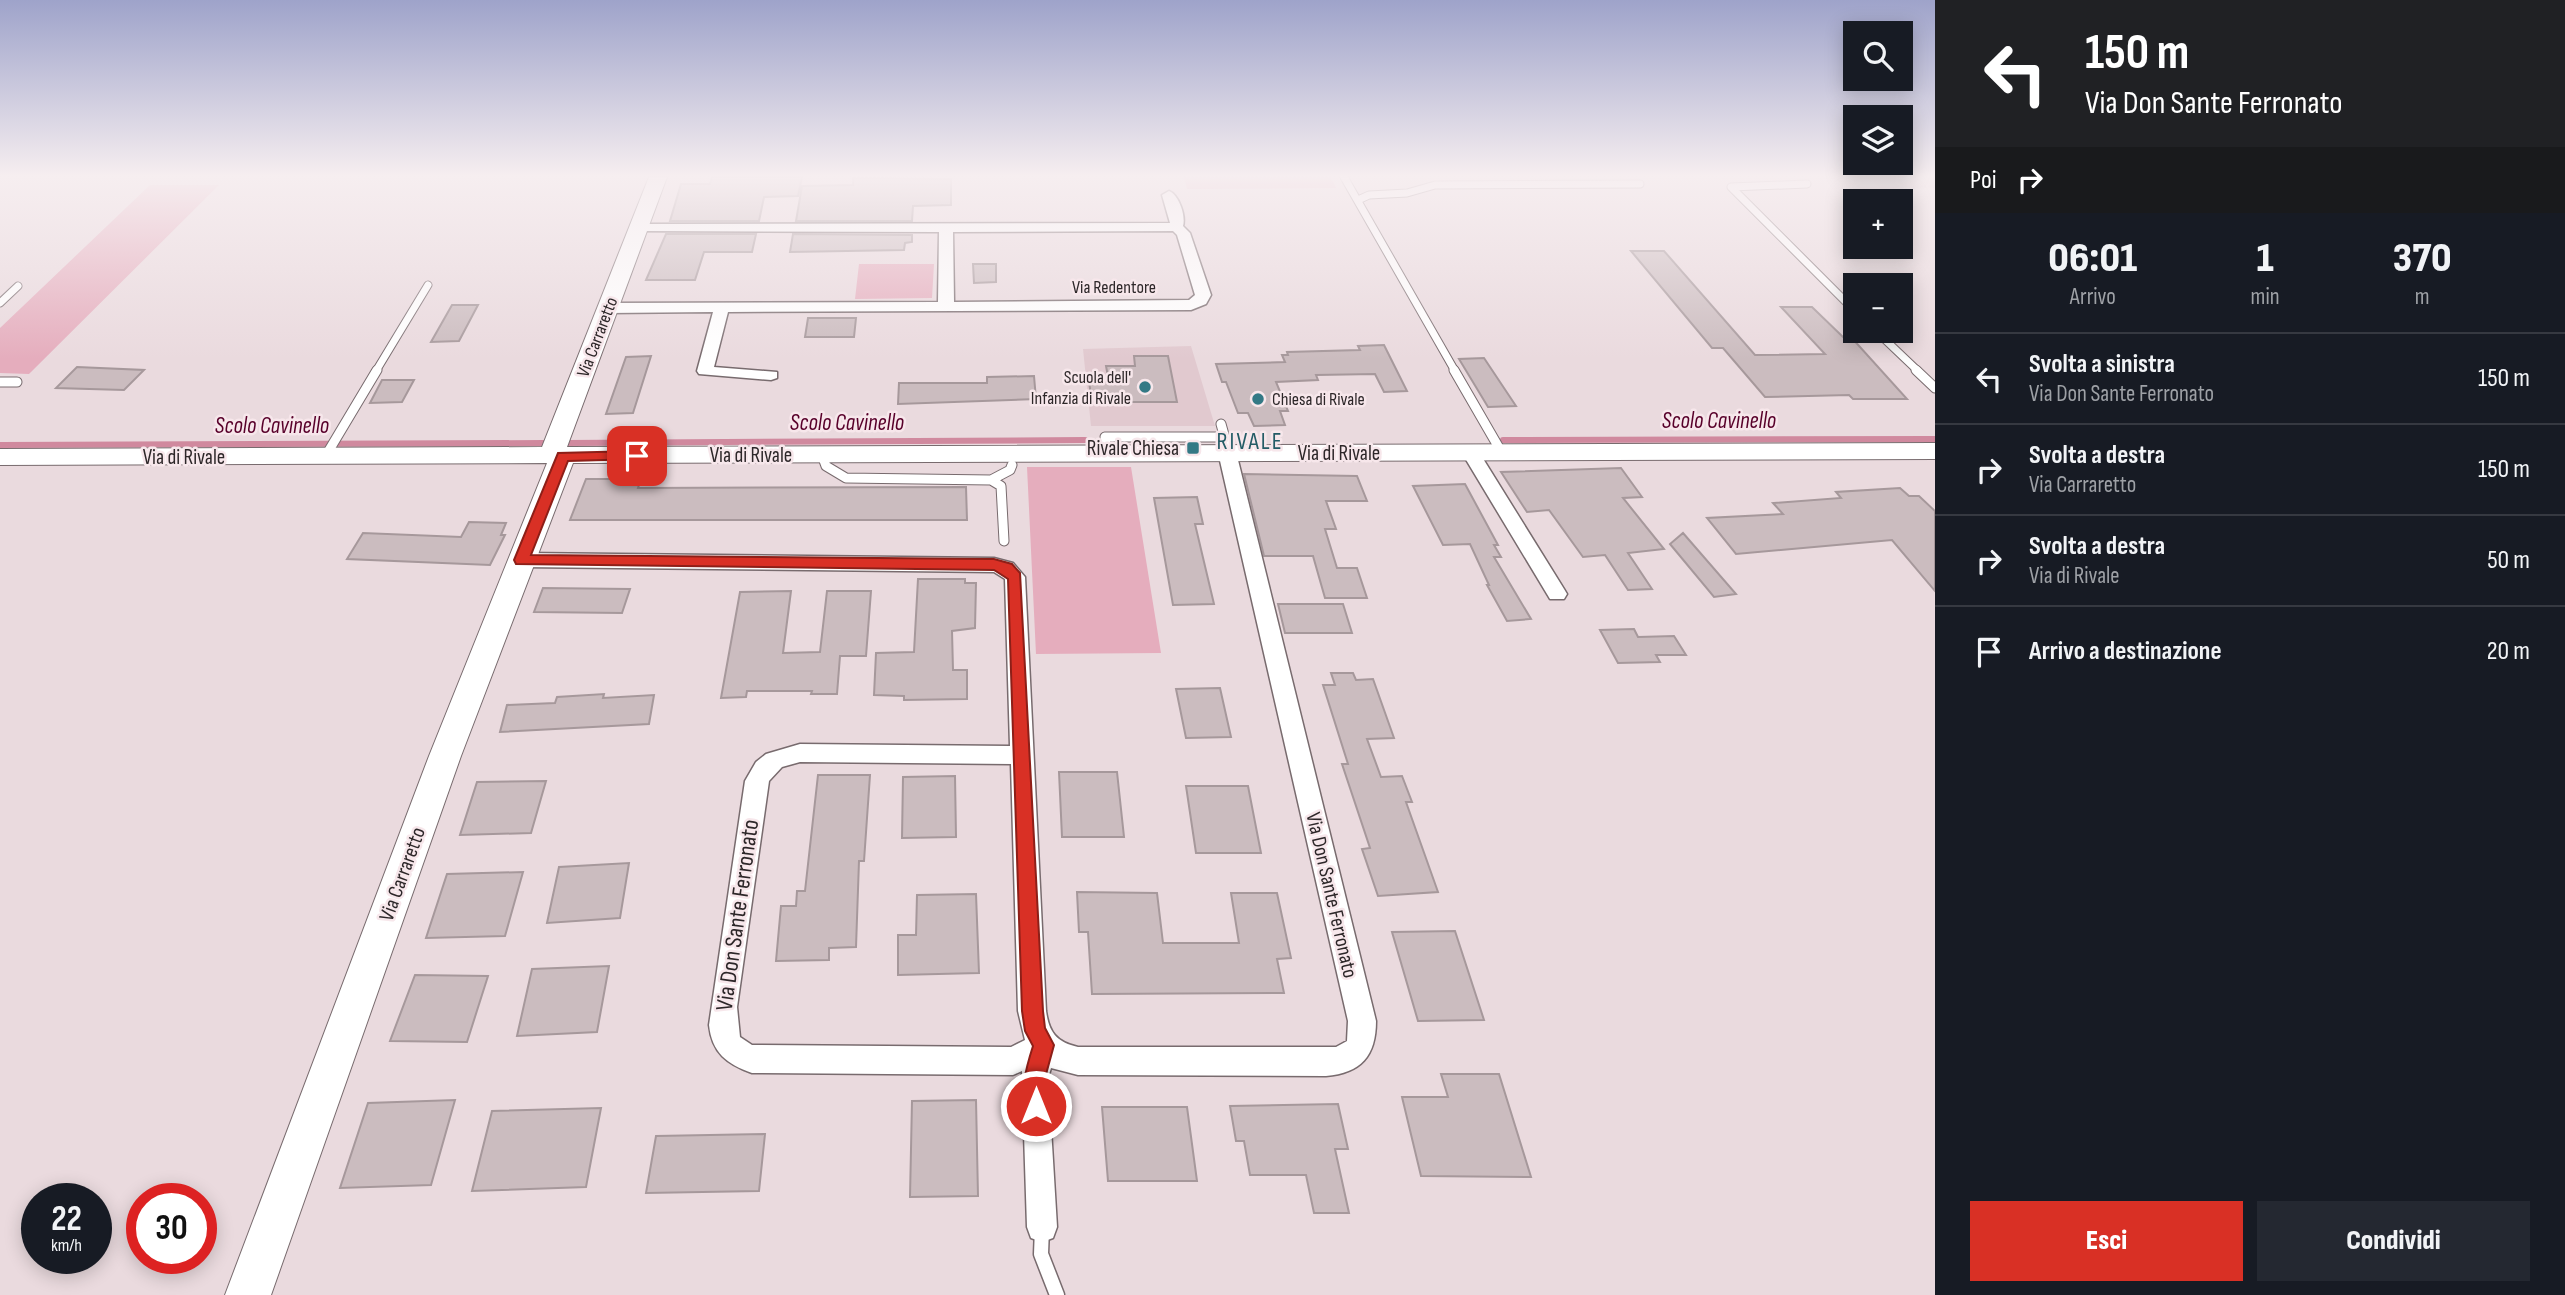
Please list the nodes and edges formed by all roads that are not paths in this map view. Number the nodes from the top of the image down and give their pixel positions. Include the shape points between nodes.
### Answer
1 (635, 237) edge
2 (946, 237) edge
3 (1185, 237) edge
4 (1379, 237) edge
5 (1781, 237) edge
6 (428, 285) dead end
7 (18, 286) dead end
8 (1843, 299) edge
9 (0, 303) edge
10 (722, 307) junction
11 (946, 307) junction
12 (608, 308) junction
13 (1888, 343) edge
14 (771, 374) dead end
15 (0, 382) edge
16 (17, 382) dead end
17 (1935, 388) edge
18 (1222, 424) dead end
19 (1226, 444) junction
20 (330, 448) junction
21 (1935, 451) edge
22 (1471, 453) junction
23 (1502, 453) junction
24 (822, 455) junction
25 (557, 456) junction
26 (0, 457) edge
27 (1011, 460) junction
28 (991, 480) junction
29 (1004, 541) dead end
30 (521, 560) junction
31 (1557, 594) dead end
32 (1024, 755) junction
33 (1043, 1045) junction
34 (1042, 1227) joint
35 (248, 1295) edge
36 (1057, 1295) edge

1 - 12 street, Via Carraretto
2 - 11 street
3 - 11 street, Via Redentore via 1202,291 1198,303
4 - 23 lane
5 - 8 lane
6 - 20 lane
7 - 9 lane
10 - 11 street, Via Redentore
10 - 12 street, Via Redentore
10 - 14 street via 705,371
12 - 25 street, Via Carraretto
13 - 17 lane
15 - 16 lane
18 - 19 lane, Via Don Sante Ferronato
19 - 22 street, Via di Rivale
19 - 27 street, Via di Rivale
19 - 33 street, Via Don Sante Ferronato via 1363,1041 1357,1054 1344,1061 1325,1062 1078,1061
20 - 25 street, Via di Rivale
20 - 26 street, Via di Rivale
21 - 23 street, Via di Rivale
22 - 23 street, Via di Rivale
22 - 31 street
24 - 25 street, Via di Rivale
24 - 27 street, Via di Rivale
24 - 28 lane via 826,466 846,478
25 - 30 street, Via Carraretto
27 - 28 lane via 1010,470
28 - 29 lane via 1001,486
30 - 32 street via 1006,568 1015,577
30 - 35 street, Via Carraretto
32 - 33 street via 1032,1011
32 - 33 street, Via Don Sante Ferronato via 800,753 762,769 721,1025 731,1049 752,1059 1013,1061
33 - 34 street via 1034,1078
34 - 36 lane via 1041,1254

